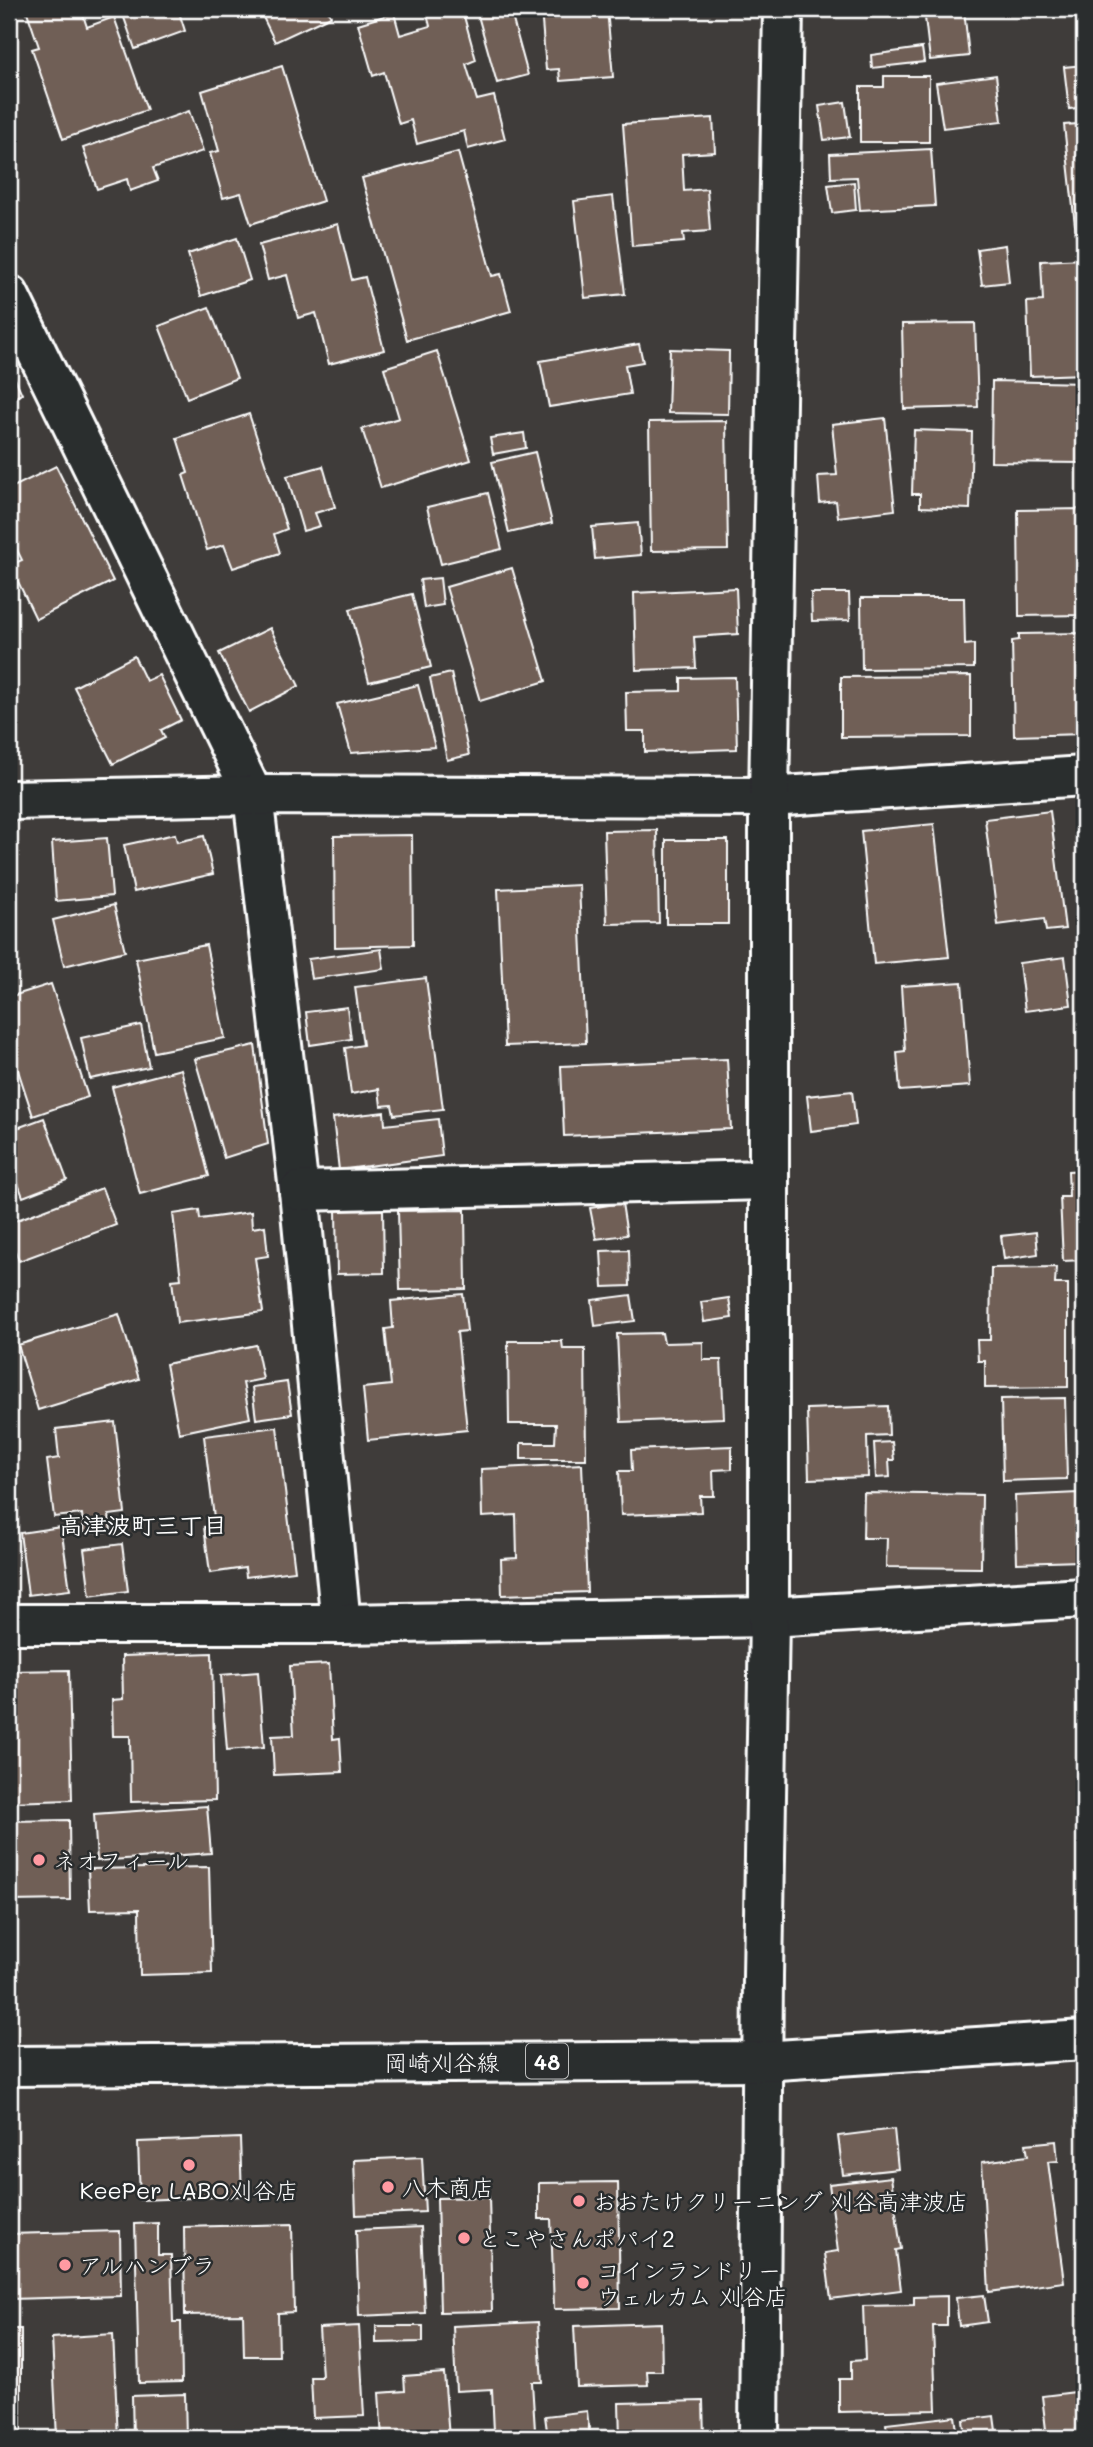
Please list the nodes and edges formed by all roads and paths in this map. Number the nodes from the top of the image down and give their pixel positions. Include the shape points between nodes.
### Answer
1 (783, 9) edge
2 (9, 295) edge
3 (1084, 776) edge
4 (253, 795) junction
5 (769, 797) junction
6 (9, 800) edge
7 (768, 1180) junction
8 (299, 1191) junction
9 (1084, 1598) edge
10 (769, 1617) junction
11 (9, 1624) edge
12 (341, 1624) junction
13 (1084, 2040) edge
14 (762, 2061) junction
15 (9, 2066) edge
16 (759, 2438) edge

1 - 5 street
2 - 4 street
3 - 5 street
4 - 5 street
4 - 6 street
4 - 8 street
5 - 7 street
7 - 8 street
7 - 10 street
8 - 12 street
9 - 10 street
10 - 12 street
10 - 14 street
11 - 12 street
13 - 14 street, 岡崎刈谷線 / 48
14 - 15 street, 岡崎刈谷線 / 48
14 - 16 street

